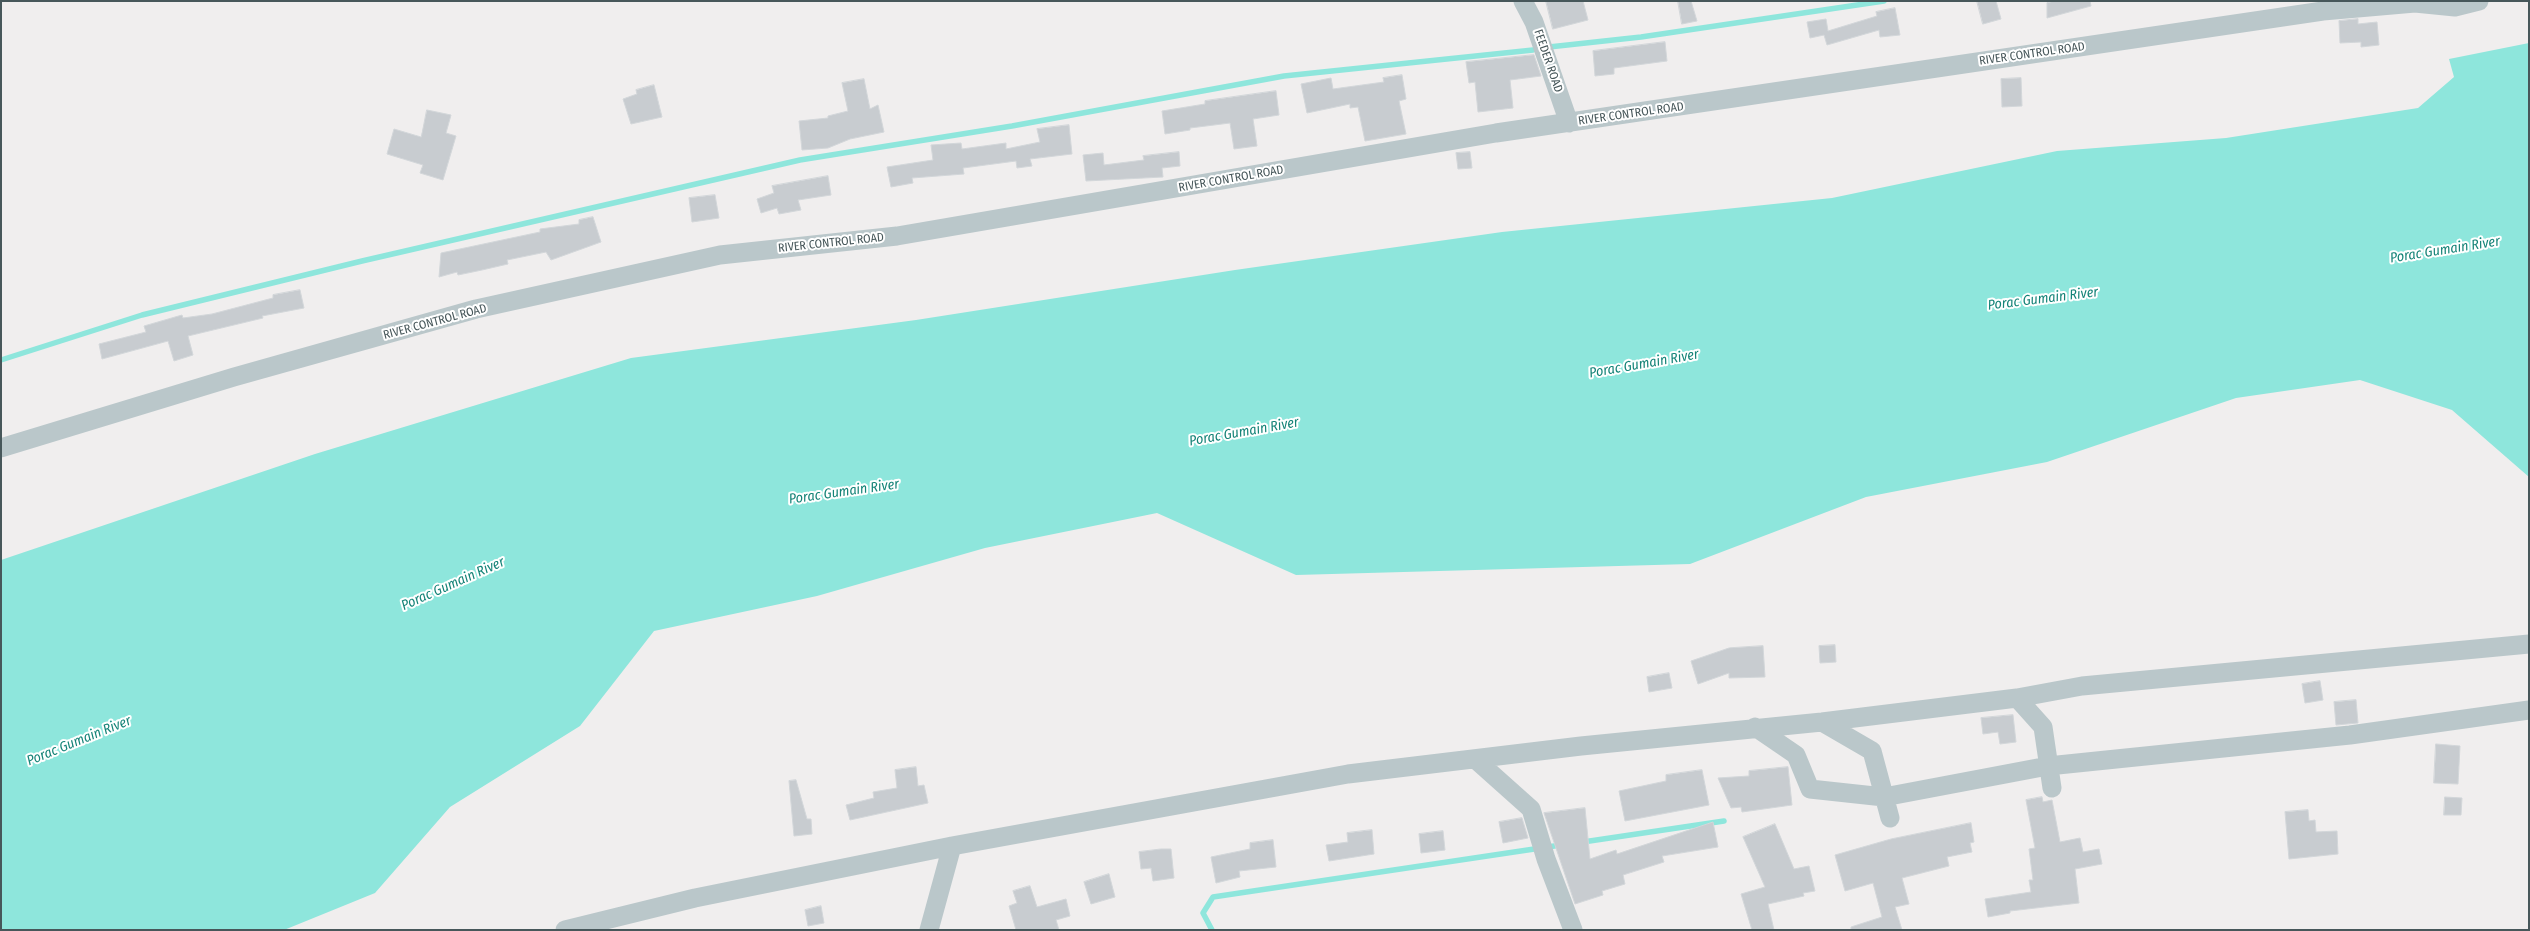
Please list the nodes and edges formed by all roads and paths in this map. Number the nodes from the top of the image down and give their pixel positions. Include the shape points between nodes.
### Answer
1 (1523, 1) edge
2 (2479, 1) edge
3 (1569, 123) junction
4 (1, 448) edge
5 (2529, 644) edge
6 (2017, 698) junction
7 (2529, 710) edge
8 (1822, 722) junction
9 (1755, 727) junction
10 (1475, 760) junction
11 (2048, 766) junction
12 (2052, 788) dead end
13 (1884, 797) junction
14 (1890, 818) dead end
15 (952, 846) junction
16 (565, 930) edge
17 (929, 930) edge
18 (1573, 930) edge

1 - 3 street, FEEDER ROAD via 1534,22
2 - 3 street, RIVER CONTROL ROAD via 2455,7 2415,3 2324,11
3 - 4 street, RIVER CONTROL ROAD via 896,236 720,255 476,310 234,377
5 - 6 street via 2082,686
6 - 8 street
6 - 11 street via 2043,727
7 - 11 street via 2350,735
8 - 9 street
8 - 13 street via 1872,751
9 - 10 street
9 - 13 street via 1796,755 1810,790
10 - 15 street via 1348,774
10 - 18 street via 1531,809
11 - 12 street
11 - 13 street
13 - 14 street
15 - 16 street via 695,898
15 - 17 street

